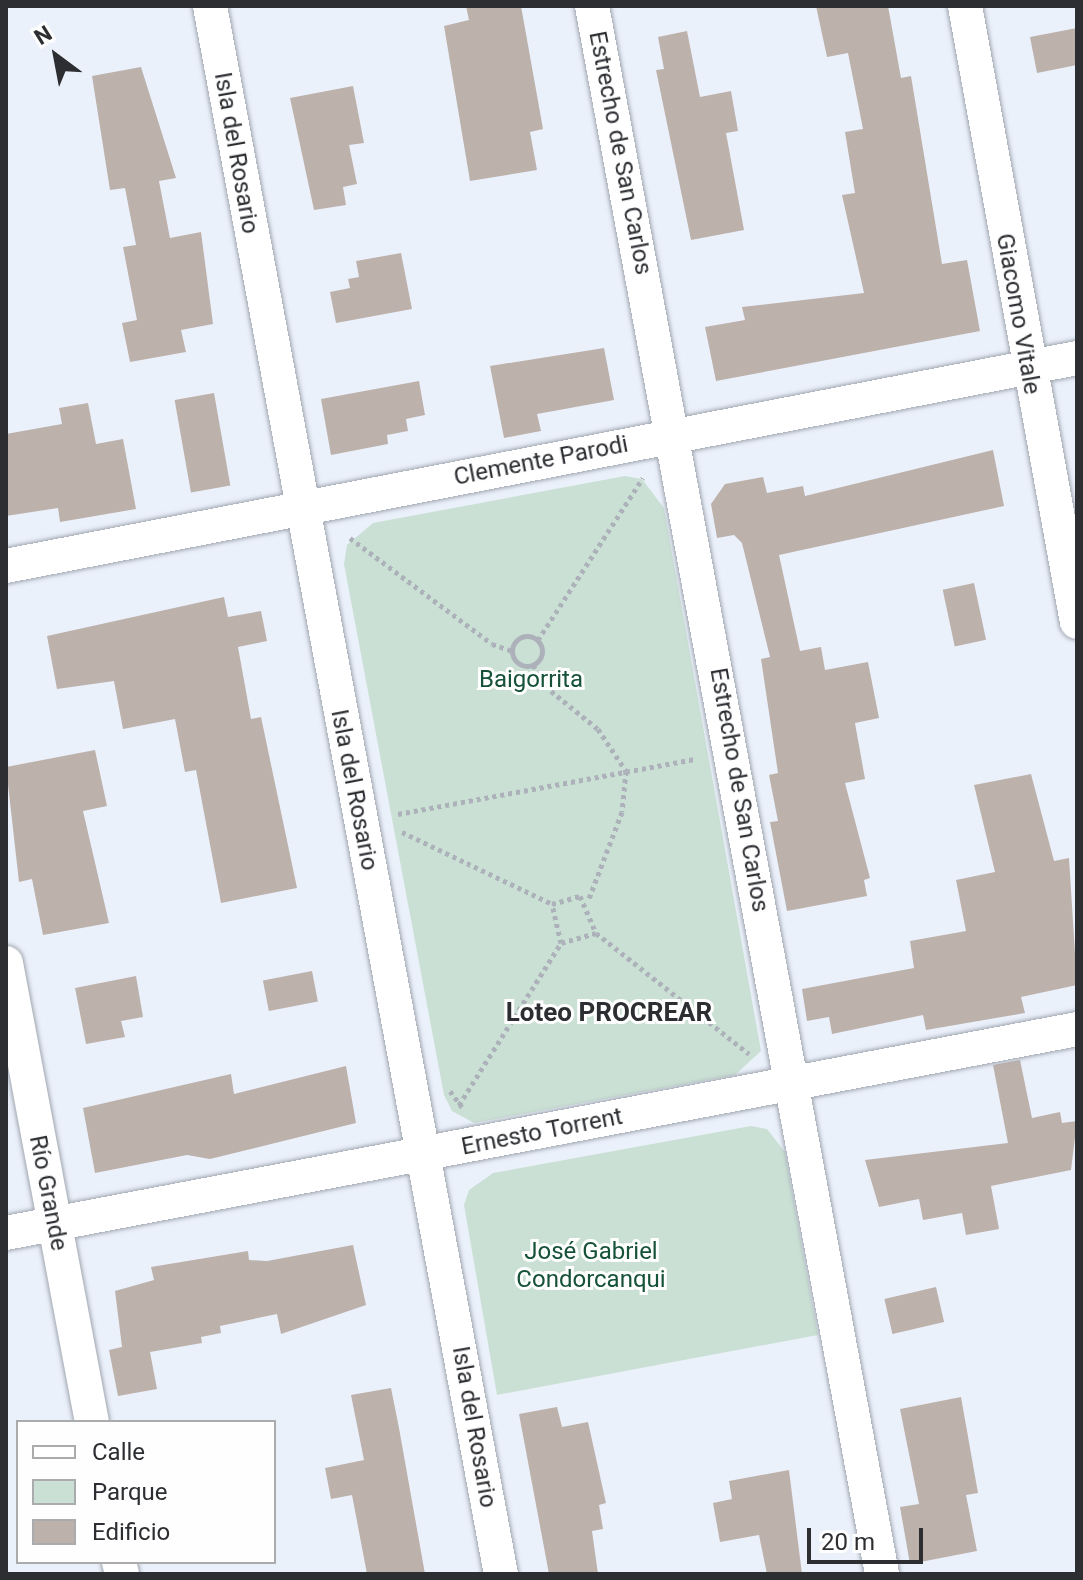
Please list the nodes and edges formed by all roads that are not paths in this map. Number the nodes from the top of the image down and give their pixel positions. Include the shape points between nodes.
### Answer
1 (210, 6) edge
2 (592, 6) edge
3 (965, 6) edge
4 (1077, 358) edge
5 (1027, 368) junction
6 (674, 435) junction
7 (300, 509) junction
8 (6, 566) edge
9 (1077, 622) edge
10 (6, 963) edge
11 (1077, 1029) edge
12 (793, 1082) junction
13 (424, 1155) junction
14 (53, 1224) junction
15 (6, 1233) edge
16 (92, 1420) edge
17 (501, 1574) edge
18 (882, 1574) edge

1 - 7 street, Isla del Rosario
2 - 6 street, Estrecho de San Carlos
3 - 5 street, Giacomo Vitale
4 - 5 street, Clemente Parodi
5 - 6 street, Clemente Parodi
5 - 9 street, Giacomo Vitale
6 - 7 street, Clemente Parodi
6 - 12 street, Estrecho de San Carlos
7 - 8 street, Clemente Parodi
7 - 13 street, Isla del Rosario
10 - 14 street, Río Grande
11 - 12 street, Ernesto Torrent
12 - 13 street, Ernesto Torrent
12 - 18 street, Estrecho de San Carlos
13 - 14 street, Ernesto Torrent
13 - 17 street, Isla del Rosario
14 - 15 street, Ernesto Torrent
14 - 16 street, Río Grande

